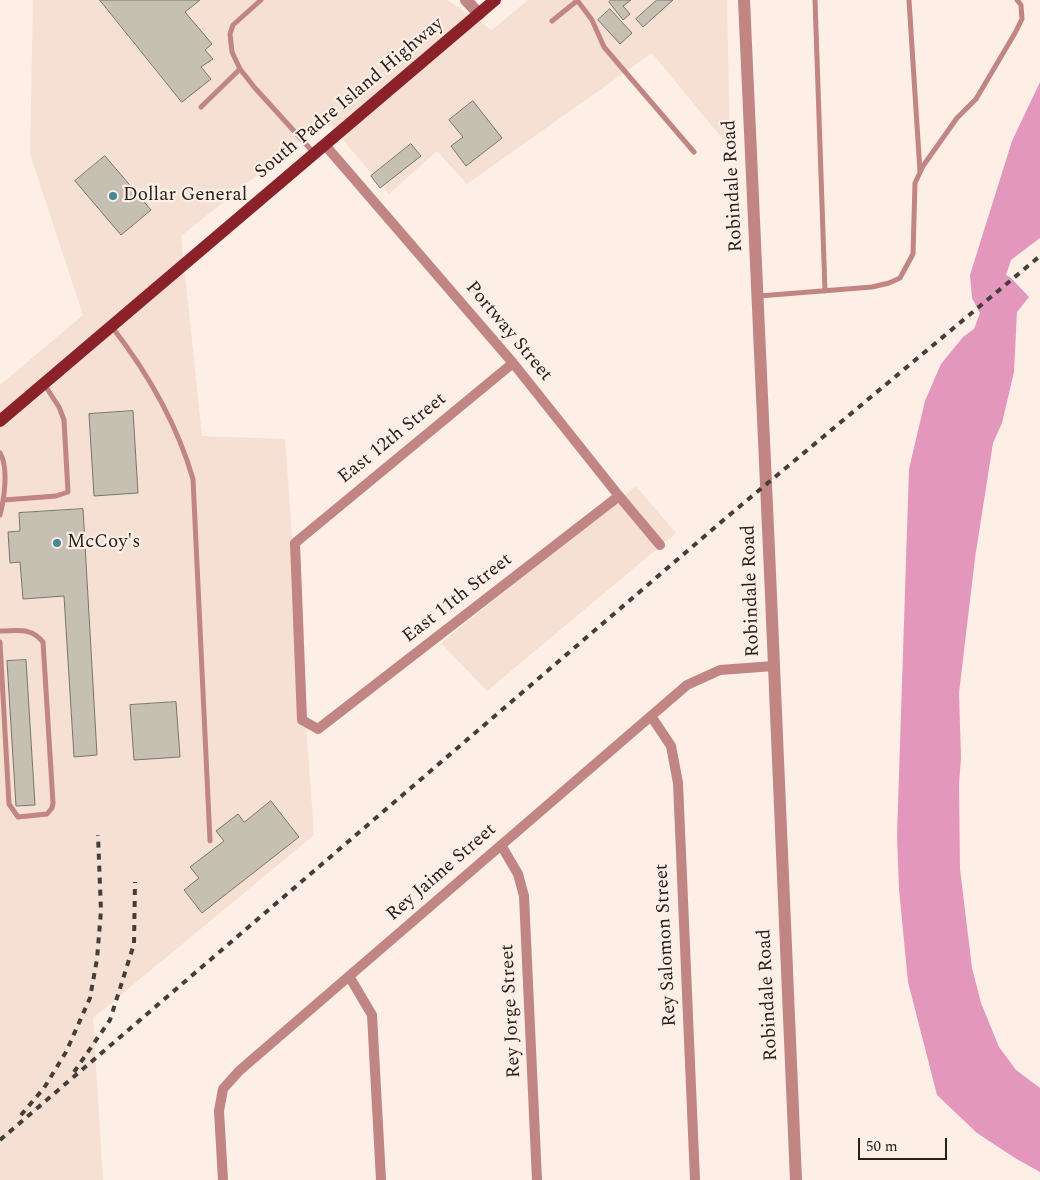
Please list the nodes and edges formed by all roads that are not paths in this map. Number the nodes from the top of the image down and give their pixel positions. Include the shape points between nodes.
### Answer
1 (261, 0) edge
2 (466, 0) edge
3 (495, 0) edge
4 (578, 0) edge
5 (744, 0) edge
6 (815, 0) edge
7 (909, 0) edge
8 (1017, 0) edge
9 (479, 14) junction
10 (552, 21) dead end
11 (240, 69) junction
12 (201, 107) dead end
13 (325, 144) junction
14 (694, 152) dead end
15 (314, 154) junction
16 (920, 173) junction
17 (826, 291) junction
18 (758, 296) junction
19 (111, 326) junction
20 (513, 363) junction
21 (43, 384) junction
22 (0, 421) edge
23 (0, 452) edge
24 (619, 496) junction
25 (4, 500) junction
26 (0, 515) edge
27 (660, 545) dead end
28 (0, 631) edge
29 (0, 642) edge
30 (774, 666) junction
31 (650, 716) junction
32 (318, 729) joint
33 (210, 841) dead end
34 (501, 845) junction
35 (350, 976) junction
36 (223, 1180) edge
37 (381, 1180) edge
38 (537, 1180) edge
39 (695, 1180) edge
40 (796, 1180) edge

1 - 11 lane via 233,25 230,34 232,52
2 - 9 street
3 - 9 main road, South Padre Island Highway
4 - 10 lane
4 - 14 lane via 592,20 604,47
5 - 18 street, Robindale Road
6 - 17 lane
7 - 16 lane
8 - 16 lane via 1021,5 1022,19 1015,33 976,98 957,118
9 - 13 main road, South Padre Island Highway
11 - 12 lane
11 - 15 lane
13 - 15 main road, South Padre Island Highway
13 - 20 street, Portway Street
15 - 19 main road, South Padre Island Highway
16 - 17 lane via 915,183 914,254 900,278 872,287
17 - 18 lane
18 - 30 street, Robindale Road
19 - 21 main road, South Padre Island Highway
19 - 33 lane via 136,359 167,414 185,450 193,479
20 - 24 street, Portway Street
20 - 32 street, East 12th Street via 294,543 302,720
21 - 22 main road, South Padre Island Highway
21 - 25 lane via 64,420 68,492
23 - 25 lane via 4,467
24 - 27 street, Portway Street
24 - 32 street, East 11th Street
25 - 26 lane
28 - 29 lane via 30,631 44,642 52,803 47,814 18,816 8,804
30 - 31 street, Rey Jaime Street via 720,670 687,685
30 - 40 street, Robindale Road
31 - 34 street, Rey Jaime Street
31 - 39 street, Rey Salomon Street via 672,746 678,783
34 - 35 street, Rey Jaime Street
34 - 38 street, Rey Jorge Street via 518,874 524,896
35 - 36 street, Rey Jaime Street via 223,1088 218,1111
35 - 37 street via 372,1015

